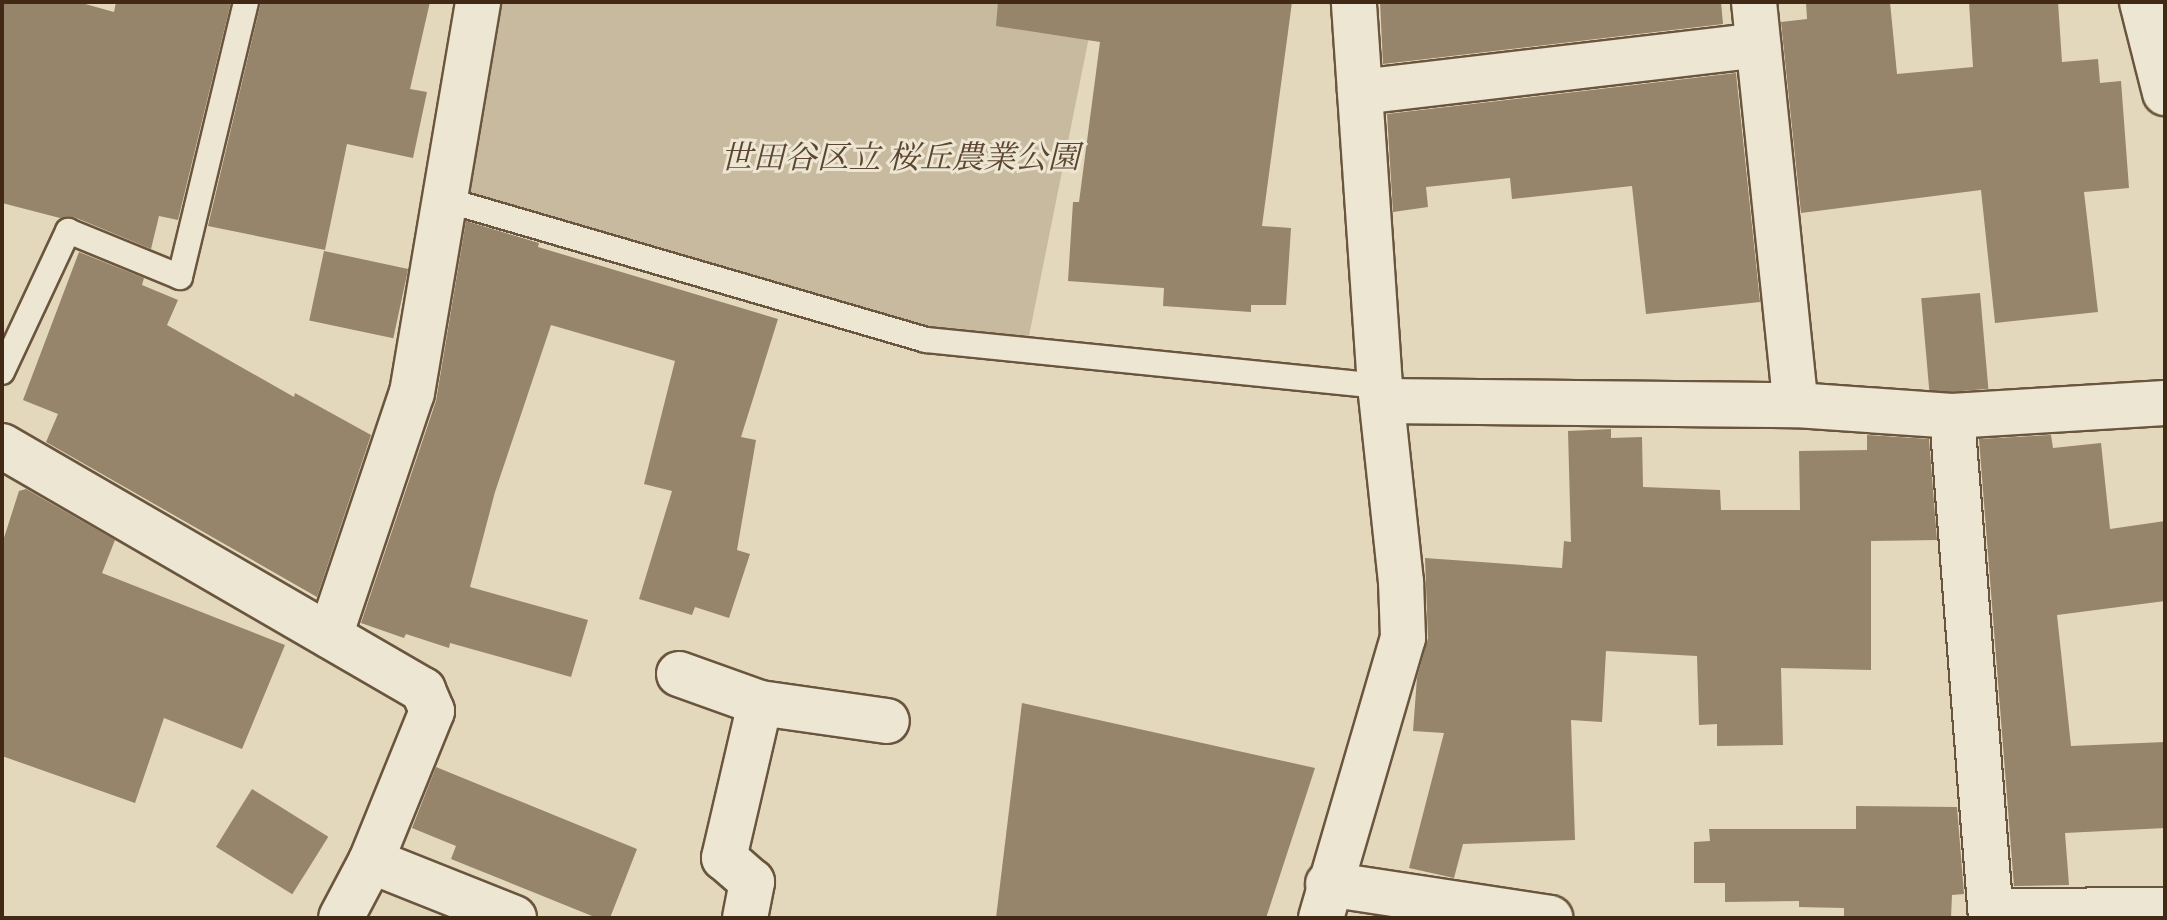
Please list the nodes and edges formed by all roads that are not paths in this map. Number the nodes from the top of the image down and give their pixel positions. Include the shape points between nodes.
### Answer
1 (246, 2) edge
2 (478, 2) edge
3 (1354, 2) edge
4 (1754, 2) edge
5 (2142, 2) edge
6 (1758, 45) junction
7 (1360, 92) junction
8 (2165, 93) edge
9 (443, 199) junction
10 (2, 372) edge
11 (1381, 393) junction
12 (2165, 403) edge
13 (1796, 405) junction
14 (1952, 416) junction
15 (2, 446) edge
16 (330, 636) junction
17 (679, 674) dead end
18 (760, 703) junction
19 (887, 721) dead end
20 (371, 861) junction
21 (1324, 901) edge
22 (2165, 910) edge
23 (1991, 915) edge
24 (341, 918) edge
25 (514, 918) edge
26 (745, 918) edge
27 (1550, 918) edge

1 - 10 lane via 180,277 68,231
2 - 9 street
3 - 7 street
4 - 6 street
5 - 8 street
6 - 7 street
6 - 13 street
7 - 11 street
9 - 11 lane via 926,340
9 - 16 street via 412,393
11 - 13 street
11 - 21 street via 1403,638
12 - 14 street
13 - 14 street
14 - 23 street
15 - 16 street
16 - 20 street via 423,690 432,711
17 - 18 street
18 - 19 street
18 - 26 street via 724,858 752,882
20 - 24 street
20 - 25 street
21 - 27 street
22 - 23 street

